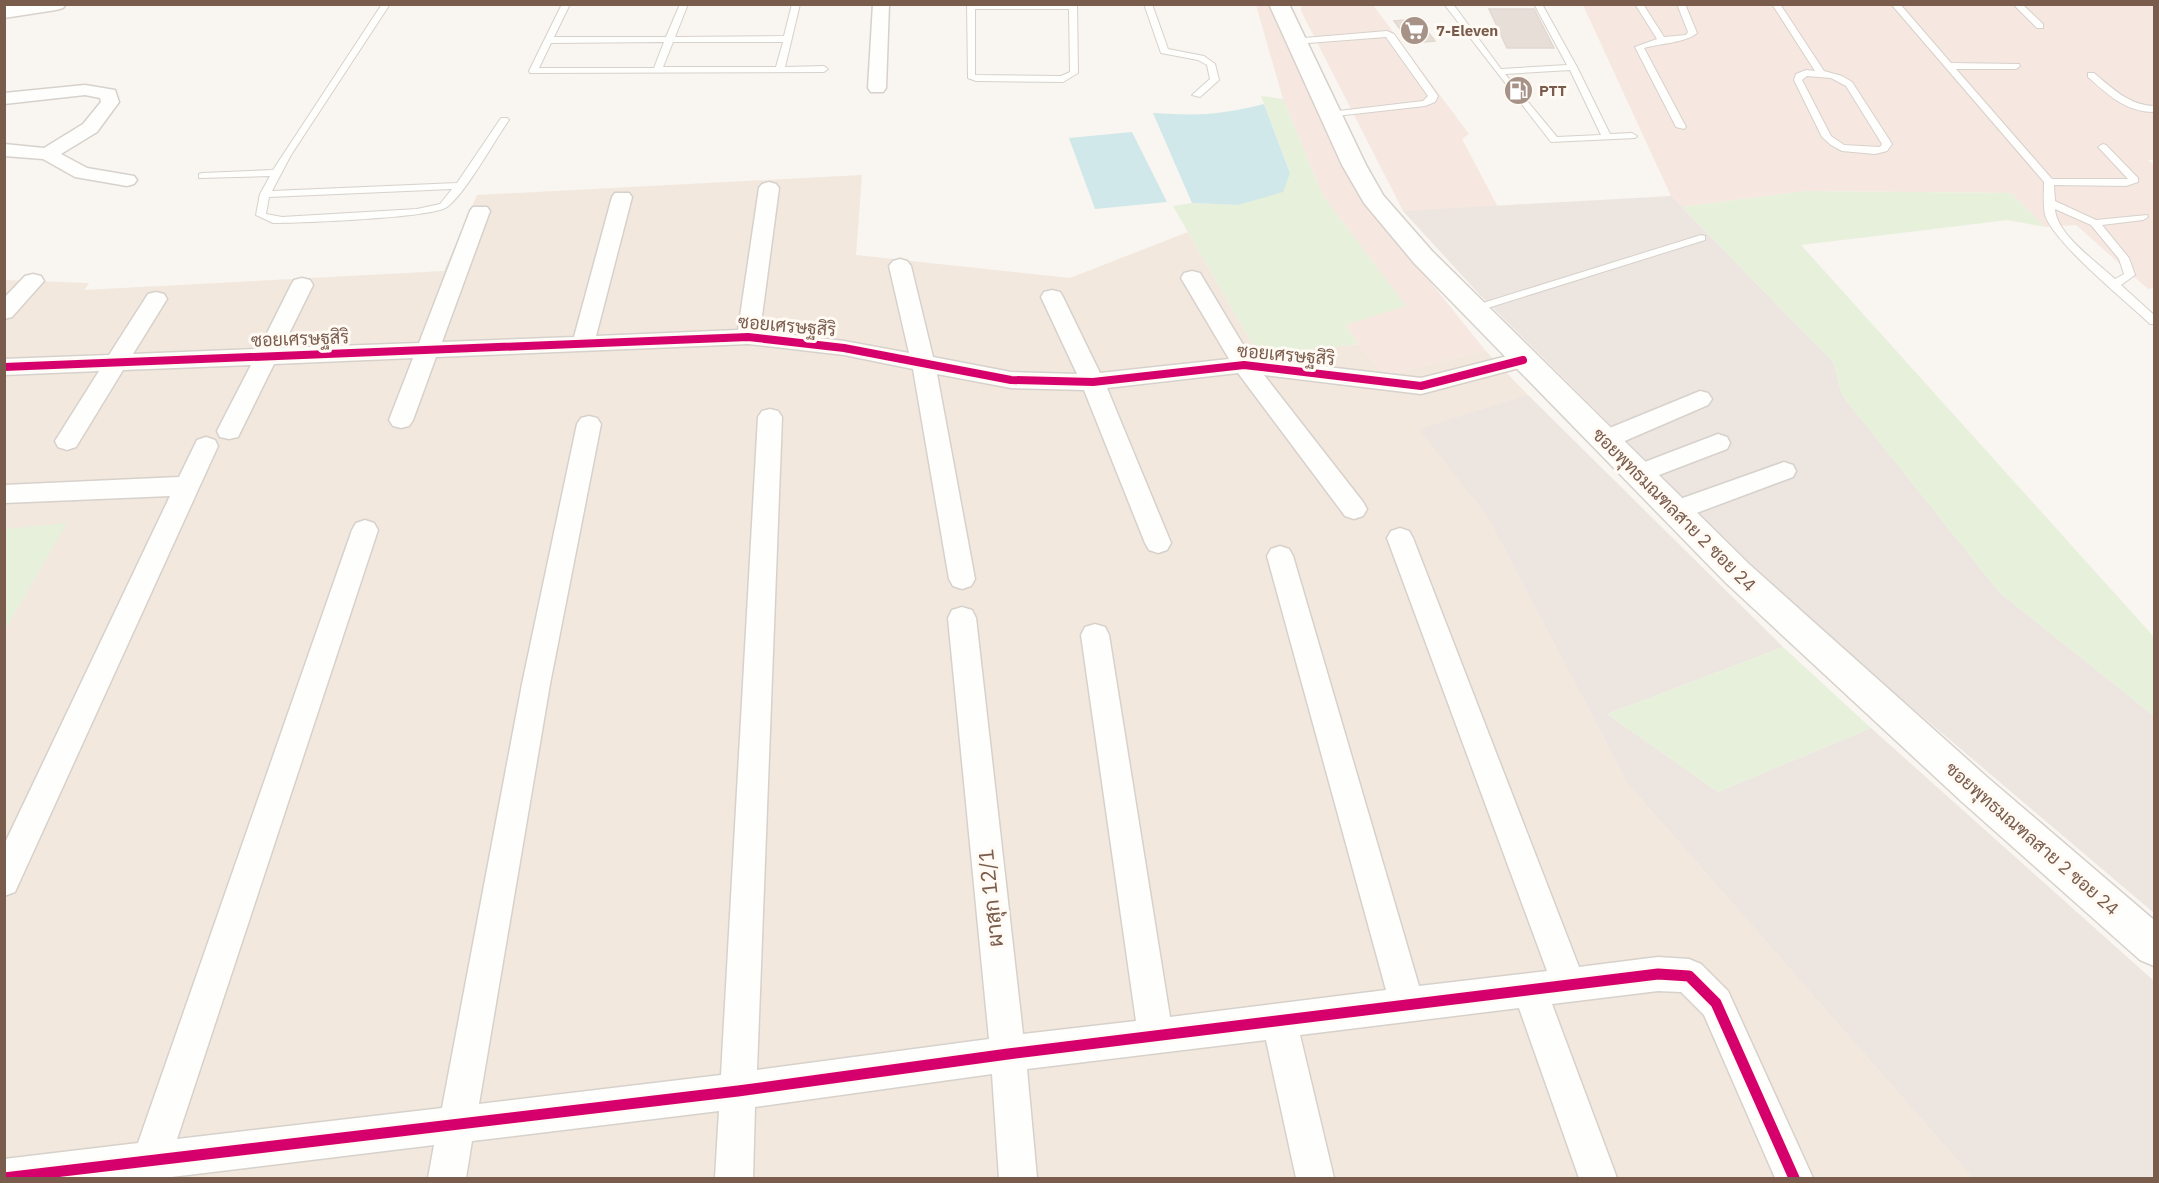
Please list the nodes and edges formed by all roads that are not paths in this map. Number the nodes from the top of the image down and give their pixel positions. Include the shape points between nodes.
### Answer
1 (56, 4) edge
2 (386, 4) edge
3 (566, 4) edge
4 (684, 4) edge
5 (796, 4) edge
6 (881, 4) edge
7 (1148, 4) edge
8 (1279, 4) edge
9 (1448, 4) edge
10 (1538, 4) edge
11 (1639, 4) edge
12 (1681, 4) edge
13 (1776, 4) edge
14 (1895, 4) edge
15 (2017, 4) edge
16 (1072, 5) edge
17 (971, 6) edge
18 (4, 12) edge
19 (2040, 26) dead end
20 (671, 39) junction
21 (789, 39) junction
22 (548, 40) junction
23 (1662, 40) junction
24 (1295, 41) junction
25 (1948, 66) junction
26 (2016, 66) dead end
27 (1573, 67) junction
28 (824, 69) dead end
29 (780, 70) junction
30 (657, 71) junction
31 (1499, 72) junction
32 (1821, 73) junction
33 (2091, 75) dead end
34 (876, 88) dead end
35 (1197, 95) dead end
36 (4, 99) edge
37 (2154, 109) edge
38 (1330, 115) junction
39 (504, 120) dead end
40 (1681, 127) dead end
41 (1632, 136) dead end
42 (1607, 137) junction
43 (2103, 147) dead end
44 (4, 150) edge
45 (47, 154) junction
46 (277, 173) junction
47 (202, 176) dead end
48 (127, 180) dead end
49 (2049, 182) junction
50 (460, 186) junction
51 (769, 188) dead end
52 (265, 194) junction
53 (622, 197) dead end
54 (2050, 203) junction
55 (480, 211) dead end
56 (2143, 217) dead end
57 (2095, 223) junction
58 (1701, 238) dead end
59 (900, 266) dead end
60 (1192, 278) dead end
61 (33, 281) dead end
62 (302, 285) dead end
63 (2113, 285) junction
64 (1052, 297) dead end
65 (156, 299) dead end
66 (1474, 309) junction
67 (4, 312) edge
68 (2154, 321) edge
69 (748, 337) junction
70 (583, 344) junction
71 (425, 351) junction
72 (266, 357) junction
73 (1523, 360) junction
74 (117, 364) junction
75 (922, 365) junction
76 (1244, 365) junction
77 (4, 367) edge
78 (1093, 382) junction
79 (1700, 399) dead end
80 (770, 417) dead end
81 (401, 420) dead end
82 (589, 424) dead end
83 (1604, 440) junction
84 (67, 441) dead end
85 (1718, 443) dead end
86 (1784, 471) dead end
87 (1638, 474) junction
88 (188, 486) junction
89 (4, 494) edge
90 (1354, 509) dead end
91 (1675, 511) junction
92 (365, 530) dead end
93 (1400, 538) dead end
94 (1158, 543) dead end
95 (1280, 556) dead end
96 (962, 579) dead end
97 (962, 618) dead end
98 (1095, 635) dead end
99 (4, 881) edge
100 (2154, 946) edge
101 (1569, 985) junction
102 (1530, 991) junction
103 (1408, 1006) junction
104 (1280, 1021) junction
105 (1156, 1036) junction
106 (1008, 1054) junction
107 (738, 1091) junction
108 (458, 1123) junction
109 (147, 1170) edge
110 (4, 1178) edge
111 (447, 1179) edge
112 (734, 1179) edge
113 (1018, 1179) edge
114 (1315, 1179) edge
115 (1598, 1179) edge
116 (1794, 1179) edge

1 - 18 street
2 - 46 lane via 321,99
3 - 22 lane
4 - 20 lane
5 - 21 lane
6 - 34 street
7 - 35 lane via 1164,51 1203,58 1211,64 1215,80
8 - 24 street, ซอยพุทธมณฑลสาย 2 ซอย 24
9 - 31 lane
10 - 27 lane
11 - 23 lane
12 - 23 lane via 1693,33
13 - 32 lane
14 - 25 lane
15 - 19 lane
16 - 17 lane
16 - 17 lane via 1074,74 1064,79 971,76
20 - 21 lane
20 - 22 lane
20 - 30 lane
21 - 29 lane
22 - 30 lane via 533,71
23 - 40 lane via 1639,47
24 - 38 street, ซอยพุทธมณฑลสาย 2 ซอย 24
24 - 38 lane via 1387,34 1433,96 1425,103
25 - 26 lane
25 - 49 lane
27 - 31 lane
27 - 42 lane
28 - 29 lane
29 - 30 lane
31 - 42 lane via 1554,140
32 - 32 lane via 1849,84 1887,144 1884,149 1842,148 1827,137 1798,80 1806,73
33 - 37 lane via 2124,103
36 - 45 street via 86,90 109,94 110,102 90,128
38 - 66 street, ซอยพุทธมณฑลสาย 2 ซอย 24 via 1373,198
39 - 50 lane
41 - 42 lane
43 - 49 lane via 2134,180
44 - 45 street
45 - 48 street via 82,173
46 - 47 lane
46 - 52 lane
49 - 54 lane
50 - 52 lane
50 - 52 lane via 443,206 426,211 282,220 261,215
51 - 69 street
53 - 70 street
54 - 57 lane
54 - 63 lane via 2050,214 2060,234
55 - 71 street
56 - 57 lane
57 - 63 lane via 2124,258 2130,275
58 - 66 lane
59 - 75 street
60 - 76 street
61 - 67 street
62 - 72 street
63 - 68 lane
64 - 78 street
65 - 74 street
66 - 73 street, ซอยพุทธมณฑลสาย 2 ซอย 24
69 - 70 street, ซอยเศรษฐสิริ
69 - 75 street, ซอยเศรษฐสิริ via 844,348
70 - 71 street, ซอยเศรษฐสิริ
71 - 72 street, ซอยเศรษฐสิริ
71 - 81 street
72 - 74 street, ซอยเศรษฐสิริ
72 - 88 street
73 - 76 street, ซอยเศรษฐสิริ via 1421,386
73 - 83 street, ซอยพุทธมณฑลสาย 2 ซอย 24
74 - 77 street, ซอยเศรษฐสิริ
74 - 84 street
75 - 78 street, ซอยเศรษฐสิริ via 1011,380
75 - 96 street
76 - 78 street, ซอยเศรษฐสิริ
76 - 90 street
78 - 94 street
79 - 83 street
80 - 107 street
82 - 108 street via 536,684
83 - 87 street, ซอยพุทธมณฑลสาย 2 ซอย 24
85 - 87 street
86 - 91 street
87 - 91 street, ซอยพุทธมณฑลสาย 2 ซอย 24
88 - 89 street
88 - 99 street
91 - 100 street, ซอยพุทธมณฑลสาย 2 ซอย 24 via 1737,573 1965,781
92 - 109 street
93 - 101 street
95 - 103 street
97 - 106 street, ผาสุก 12/1
98 - 105 street
101 - 102 street
101 - 116 street via 1658,974 1689,976 1716,1003
102 - 103 street
102 - 115 street
103 - 104 street
104 - 105 street
104 - 114 street
105 - 106 street
106 - 107 street
106 - 113 street, ผาสุก 12/1
107 - 108 street
107 - 112 street
108 - 109 street
108 - 111 street
109 - 110 street

